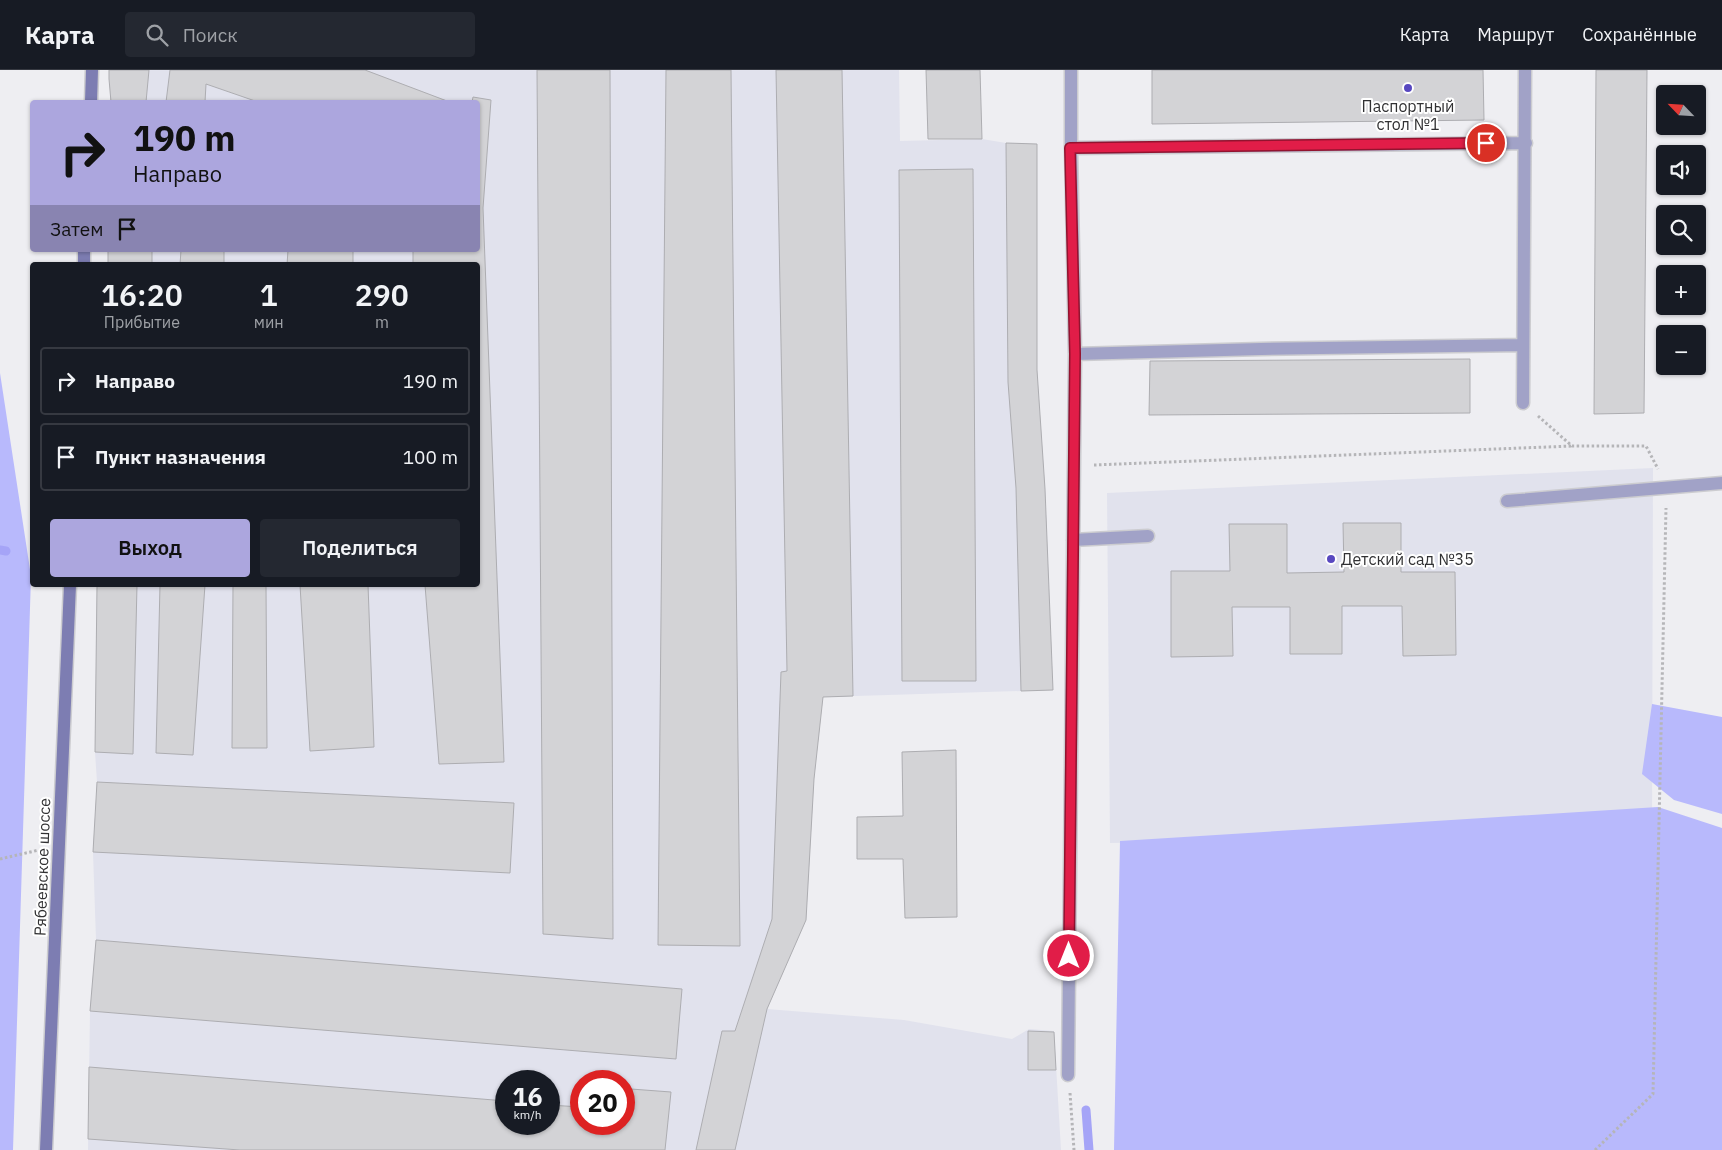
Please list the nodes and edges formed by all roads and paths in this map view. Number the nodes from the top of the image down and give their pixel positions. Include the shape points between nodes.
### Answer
1 (92, 70) edge
2 (1071, 70) edge
3 (1526, 70) edge
4 (90, 100) edge
5 (1526, 142) junction
6 (1070, 148) junction
7 (1523, 345) junction
8 (1075, 354) junction
9 (1523, 403) joint
10 (1572, 446) junction
11 (1074, 466) junction
12 (1722, 483) edge
13 (1667, 488) junction
14 (1507, 501) dead end
15 (1148, 536) dead end
16 (1073, 540) junction
17 (70, 587) edge
18 (59, 845) junction
19 (0, 859) edge
20 (1068, 1075) joint
21 (46, 1150) edge
22 (1074, 1150) edge
23 (1595, 1150) edge

1 - 4 street
2 - 6 lane
3 - 5 lane
5 - 6 lane
5 - 7 lane
6 - 8 lane
7 - 8 lane
7 - 9 lane
8 - 11 lane
9 - 10 path
10 - 11 path
10 - 13 path via 1646,446
11 - 16 lane
12 - 13 lane
13 - 14 lane
13 - 23 path via 1653,1094
15 - 16 lane
16 - 20 lane
17 - 18 street, Рябеевское шоссе
18 - 19 path
18 - 21 street, Рябеевское шоссе
20 - 22 path

